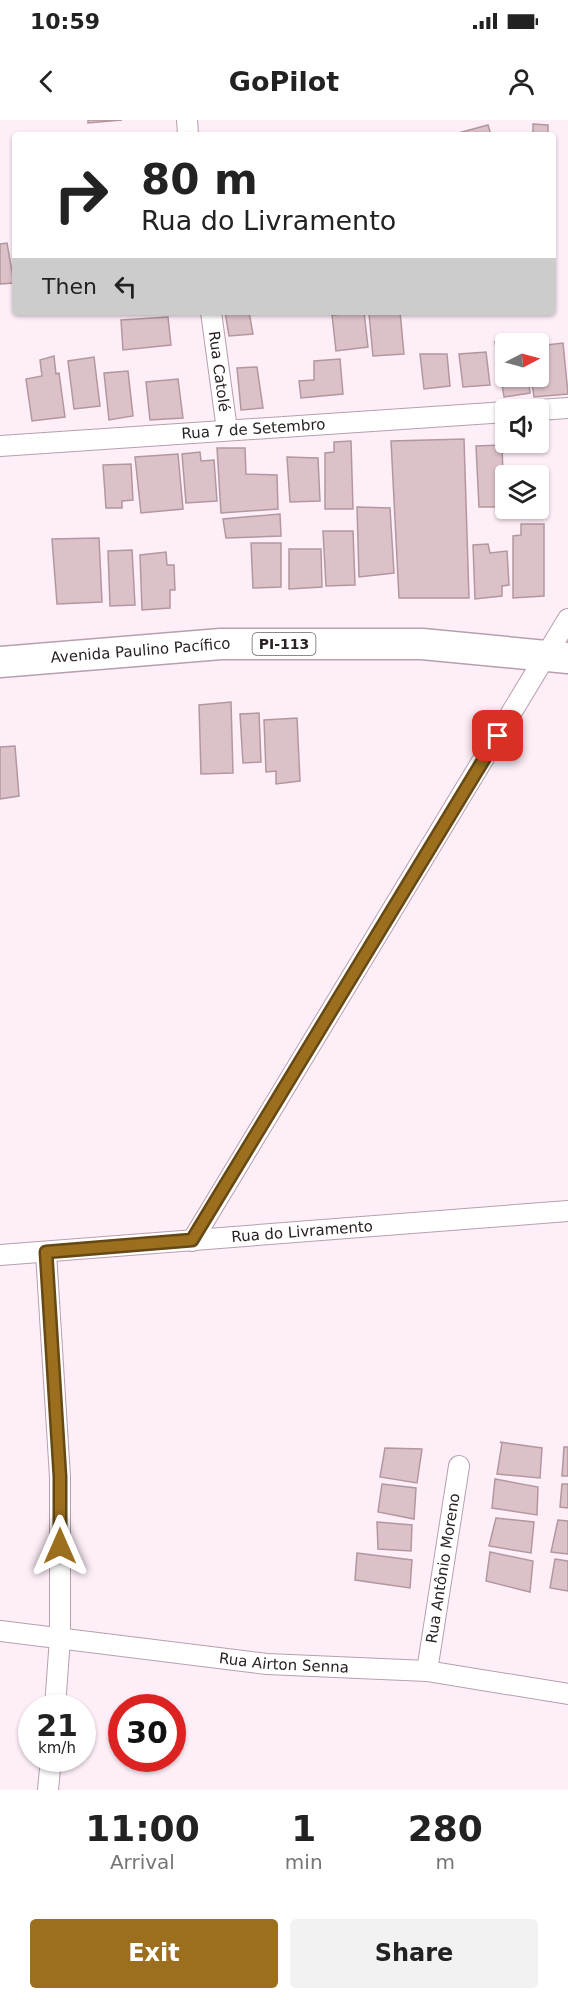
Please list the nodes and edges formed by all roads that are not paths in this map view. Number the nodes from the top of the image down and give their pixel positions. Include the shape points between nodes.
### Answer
1 (211, 315) edge
2 (568, 408) edge
3 (549, 409) edge
4 (495, 413) edge
5 (227, 430) junction
6 (0, 446) edge
7 (568, 619) edge
8 (558, 657) edge
9 (0, 662) edge
10 (568, 1211) edge
11 (192, 1240) junction
12 (1, 1250) edge
13 (46, 1252) junction
14 (459, 1466) dead end
15 (0, 1631) edge
16 (60, 1638) junction
17 (427, 1671) junction
18 (56, 1694) edge
19 (568, 1694) edge
20 (50, 1772) edge
21 (48, 1790) edge

1 - 5 street, Rua Catolé
2 - 3 street
4 - 5 street, Rua 7 de Setembro
5 - 6 street, Rua 7 de Setembro
7 - 8 street
8 - 9 main road, Avenida Paulino Pacífico / PI-113 via 422,644 221,644
8 - 11 street
10 - 11 street, Rua do Livramento
11 - 13 street, Rua do Livramento
12 - 13 street, Rua do Livramento
13 - 16 street via 60,1477
14 - 17 street, Rua Antônio Moreno
15 - 16 street, Rua Airton Senna
16 - 17 street, Rua Airton Senna via 267,1664
16 - 18 street
17 - 19 street, Rua Airton Senna
20 - 21 street

